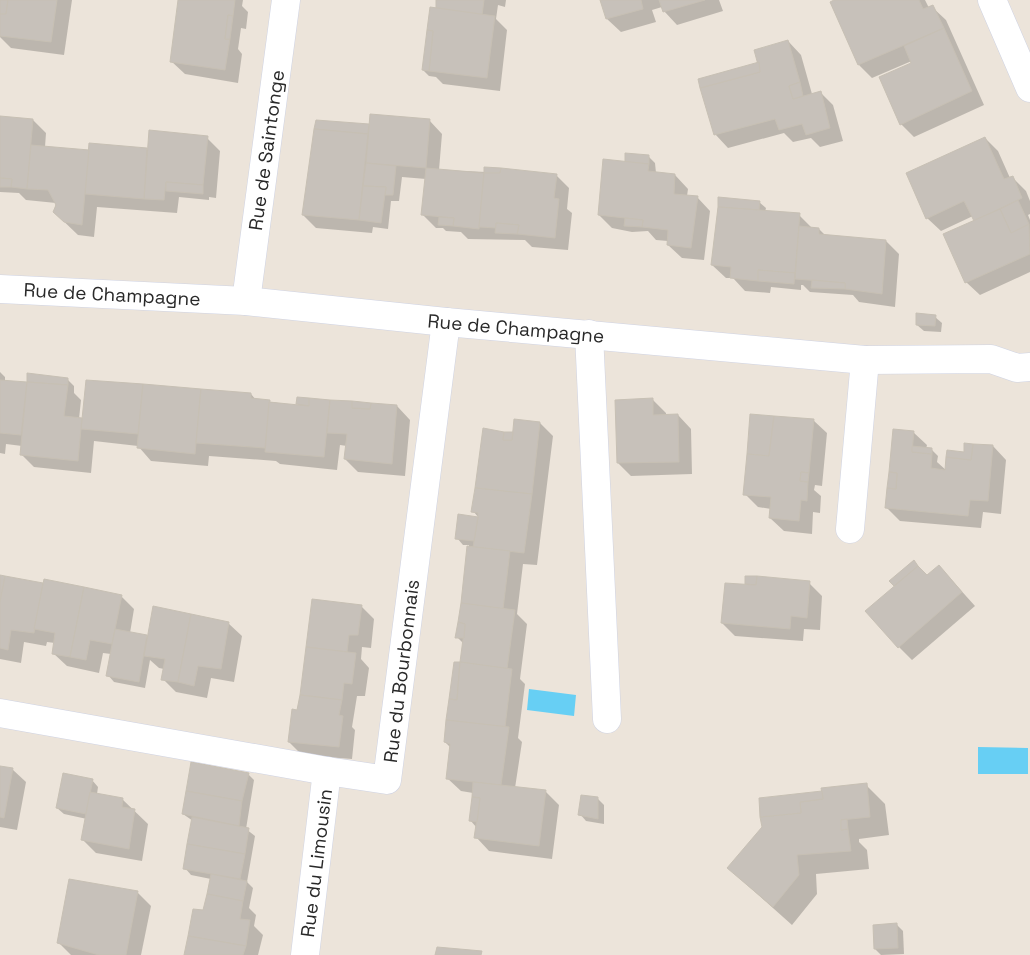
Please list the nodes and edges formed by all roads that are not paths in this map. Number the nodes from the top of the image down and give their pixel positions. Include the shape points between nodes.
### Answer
1 (286, 0) edge
2 (992, 0) edge
3 (1030, 88) edge
4 (0, 288) edge
5 (246, 301) junction
6 (446, 322) junction
7 (589, 334) junction
8 (865, 360) junction
9 (1026, 363) edge
10 (850, 529) dead end
11 (0, 713) edge
12 (607, 719) dead end
13 (326, 771) junction
14 (305, 955) edge

1 - 5 street, Rue de Saintonge
2 - 3 street
4 - 5 street, Rue de Champagne
5 - 6 street, Rue de Champagne
6 - 7 street, Rue de Champagne
6 - 13 street, Rue du Bourbonnais via 387,780
7 - 8 street, Rue de Champagne
7 - 12 street
8 - 9 street, Rue de Champagne via 991,359
8 - 10 street
11 - 13 street, Rue du Bourbonnais
13 - 14 street, Rue du Limousin

